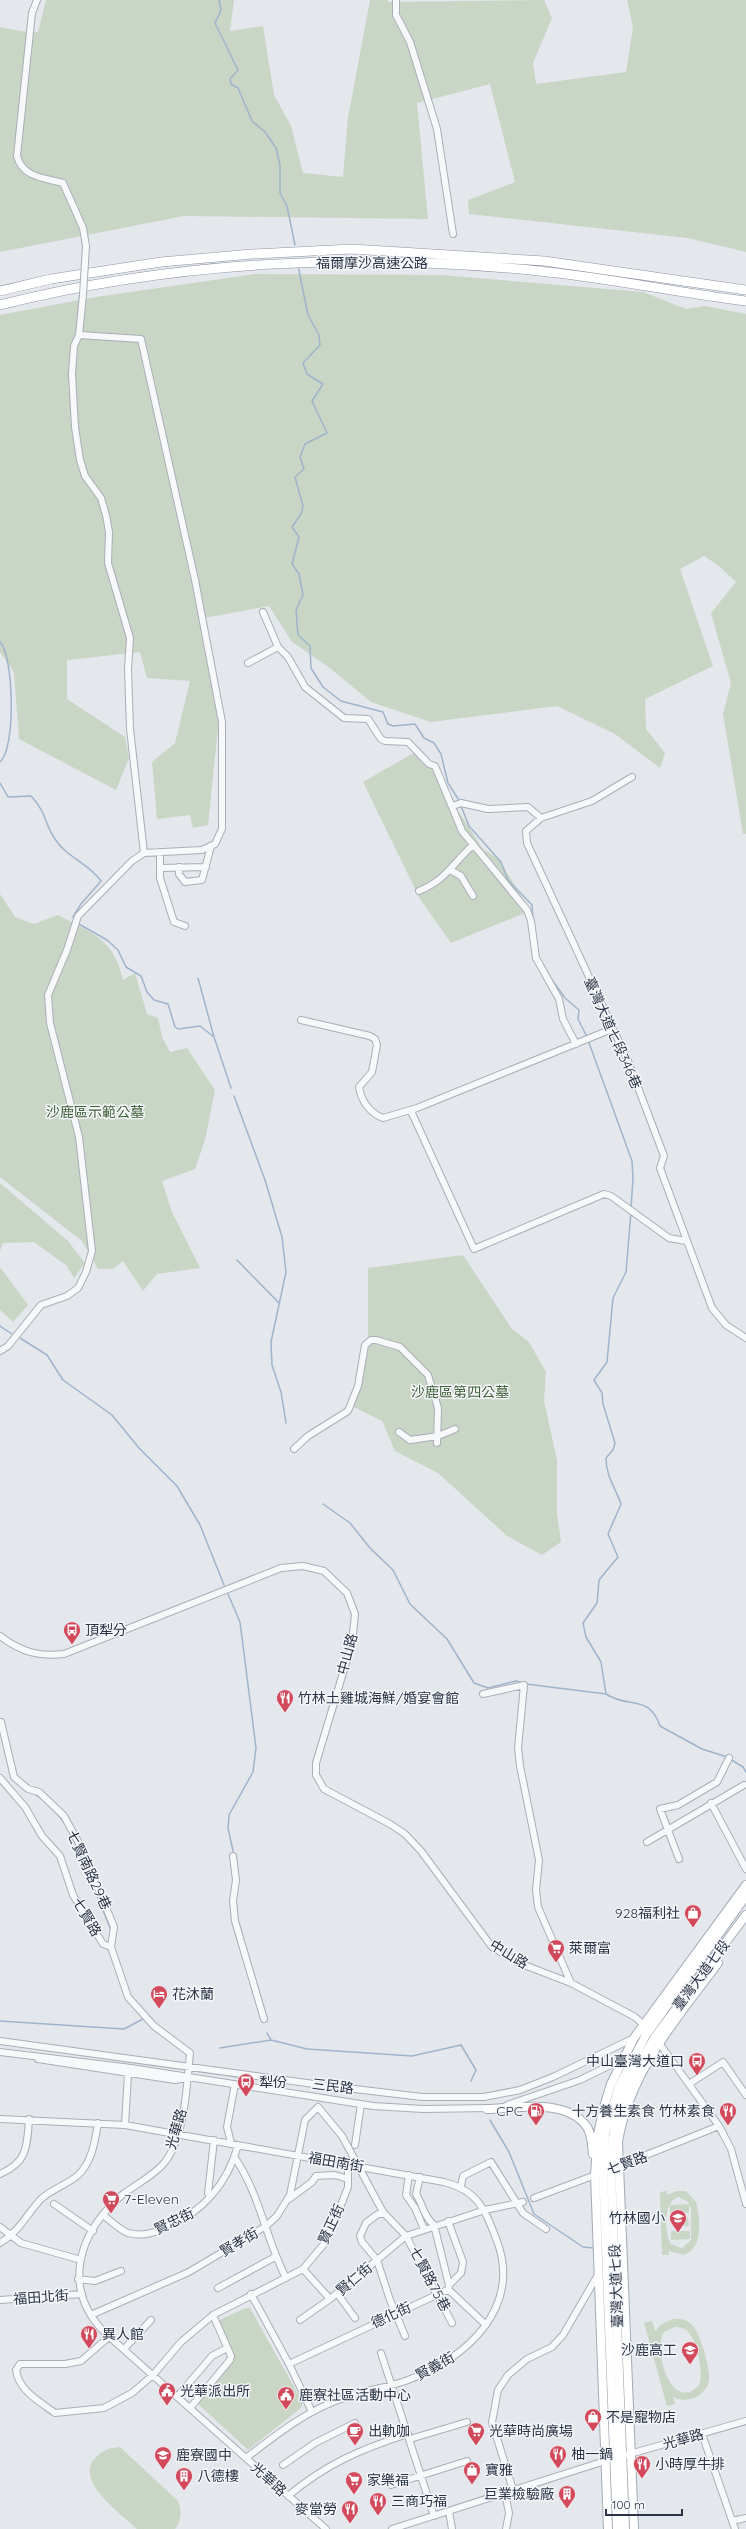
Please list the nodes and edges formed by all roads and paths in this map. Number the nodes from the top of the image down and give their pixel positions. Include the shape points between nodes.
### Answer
1 (37, 0) edge
2 (396, 0) edge
3 (453, 234) dead end
4 (746, 290) edge
5 (0, 291) edge
6 (746, 301) edge
7 (0, 305) edge
8 (78, 335) junction
9 (263, 612) dead end
10 (278, 647) junction
11 (248, 663) dead end
12 (632, 777) dead end
13 (453, 806) junction
14 (541, 818) junction
15 (473, 845) junction
16 (211, 846) junction
17 (144, 852) junction
18 (160, 852) junction
19 (179, 867) junction
20 (206, 867) junction
21 (160, 868) junction
22 (450, 870) junction
23 (419, 891) dead end
24 (473, 896) dead end
25 (185, 926) dead end
26 (301, 1020) dead end
27 (612, 1029) junction
28 (576, 1044) junction
29 (411, 1111) junction
30 (686, 1241) junction
31 (746, 1338) edge
32 (0, 1351) edge
33 (455, 1429) dead end
34 (399, 1432) dead end
35 (438, 1436) junction
36 (438, 1443) dead end
37 (294, 1448) dead end
38 (0, 1636) edge
39 (483, 1694) dead end
40 (1, 1722) edge
41 (729, 1758) dead end
42 (0, 1778) edge
43 (744, 1785) dead end
44 (711, 1804) junction
45 (668, 1829) junction
46 (647, 1842) dead end
47 (233, 1856) dead end
48 (679, 1860) dead end
49 (746, 1869) edge
50 (746, 1885) edge
51 (746, 1890) edge
52 (746, 1896) edge
53 (746, 1915) edge
54 (723, 1919) junction
55 (746, 1923) edge
56 (111, 1948) junction
57 (572, 1983) junction
58 (264, 2019) dead end
59 (646, 2029) junction
60 (634, 2038) junction
61 (657, 2040) junction
62 (0, 2041) edge
63 (648, 2049) junction
64 (0, 2052) edge
65 (19, 2054) junction
66 (636, 2054) junction
67 (625, 2058) junction
68 (188, 2067) junction
69 (128, 2074) junction
70 (189, 2077) junction
71 (235, 2084) junction
72 (689, 2084) junction
73 (321, 2086) junction
74 (746, 2095) edge
75 (320, 2097) junction
76 (453, 2097) junction
77 (361, 2104) junction
78 (318, 2107) junction
79 (454, 2109) junction
80 (487, 2109) junction
81 (0, 2119) edge
82 (29, 2119) junction
83 (98, 2123) junction
84 (125, 2125) junction
85 (719, 2126) junction
86 (178, 2134) junction
87 (214, 2140) junction
88 (231, 2143) junction
89 (238, 2145) junction
90 (355, 2145) dead end
91 (298, 2155) junction
92 (235, 2158) junction
93 (348, 2164) junction
94 (358, 2166) junction
95 (607, 2170) junction
96 (746, 2170) edge
97 (739, 2172) junction
98 (0, 2174) edge
99 (409, 2175) junction
100 (420, 2177) junction
101 (348, 2179) junction
102 (461, 2186) junction
103 (208, 2193) dead end
104 (534, 2198) dead end
105 (288, 2199) junction
106 (520, 2203) junction
107 (54, 2204) dead end
108 (746, 2204) edge
109 (485, 2210) junction
110 (385, 2214) junction
111 (104, 2215) junction
112 (448, 2221) junction
113 (266, 2226) junction
114 (434, 2226) junction
115 (0, 2227) edge
116 (424, 2229) junction
117 (546, 2230) dead end
118 (93, 2231) junction
119 (11, 2236) junction
120 (406, 2236) junction
121 (0, 2243) edge
122 (275, 2257) junction
123 (81, 2260) junction
124 (377, 2260) junction
125 (303, 2269) junction
126 (121, 2271) dead end
127 (599, 2273) junction
128 (286, 2278) junction
129 (78, 2279) junction
130 (450, 2284) junction
131 (218, 2288) dead end
132 (448, 2291) junction
133 (82, 2294) junction
134 (251, 2294) junction
135 (337, 2294) junction
136 (437, 2294) junction
137 (330, 2299) junction
138 (0, 2300) edge
139 (395, 2313) junction
140 (91, 2315) junction
141 (213, 2315) junction
142 (355, 2318) dead end
143 (151, 2320) dead end
144 (300, 2320) dead end
145 (452, 2323) dead end
146 (486, 2325) junction
147 (110, 2336) junction
148 (405, 2336) dead end
149 (227, 2348) junction
150 (124, 2349) junction
151 (381, 2353) dead end
152 (289, 2364) junction
153 (153, 2375) junction
154 (392, 2386) junction
155 (177, 2397) junction
156 (190, 2408) junction
157 (312, 2412) junction
158 (467, 2422) dead end
159 (746, 2422) edge
160 (355, 2423) dead end
161 (702, 2434) junction
162 (409, 2437) junction
163 (619, 2457) junction
164 (246, 2458) junction
165 (467, 2460) dead end
166 (283, 2465) dead end
167 (421, 2475) junction
168 (391, 2485) dead end
169 (513, 2490) junction
170 (505, 2493) junction
171 (288, 2496) junction
172 (449, 2511) junction
173 (434, 2516) junction
174 (746, 2518) edge
175 (732, 2521) junction
176 (326, 2529) edge
177 (392, 2529) edge
178 (452, 2529) edge
179 (506, 2529) edge
180 (608, 2529) edge
181 (617, 2529) edge
182 (625, 2529) edge
183 (634, 2529) edge
184 (735, 2529) edge

1 - 8 street, bridge via 32,12 16,156 19,165 34,176 63,183 83,228 86,246
2 - 3 street via 396,15 410,42 437,129
4 - 5 highway, 福爾摩沙高速公路 via 544,261 352,249 161,262 51,279
6 - 7 highway, 福爾摩沙高速公路 via 549,272 468,265 359,261 181,271 54,291
8 - 16 street via 142,339 196,580 222,722 222,829 215,844
8 - 17 street via 74,346 72,374 75,427 83,471 101,498 106,516 109,532 108,564 130,638 130,729
9 - 10 street
10 - 11 street
10 - 13 street via 288,657 305,687 344,718 368,719 381,739 408,742 428,764 435,766
12 - 14 street, 臺灣大道七段346巷 via 592,801
13 - 14 street via 461,803 488,809 528,807
13 - 15 street via 462,831
14 - 27 street, 臺灣大道七段346巷 via 526,831 527,843
15 - 22 street via 454,862
15 - 28 street via 488,864 497,870 527,910 536,958 559,999 563,1019
16 - 18 street via 202,850
16 - 20 street
17 - 18 street
17 - 32 street via 78,916 48,995 50,1023 79,1137 92,1251 86,1272 78,1288 67,1296 41,1306 8,1346
18 - 21 street
19 - 20 street
19 - 20 street via 179,874 185,882 202,880
19 - 21 street
21 - 25 street via 160,878 170,914 174,922
22 - 23 street via 434,884
22 - 24 street via 461,876
26 - 29 street via 375,1039 377,1045 372,1072 359,1087 363,1100 369,1109 383,1118
27 - 28 street
27 - 30 street, 臺灣大道七段346巷 via 628,1062 664,1156 660,1168
28 - 29 street
29 - 30 street via 474,1249 598,1195 609,1194 669,1238
30 - 31 street, 臺灣大道七段346巷 via 712,1308 726,1326
33 - 35 street
34 - 35 street via 410,1440
35 - 36 street
35 - 37 street via 438,1408 428,1374 396,1345 371,1340 364,1348 358,1386 348,1411
38 - 57 street, 中山路 via 31,1654 64,1654 281,1568 303,1566 324,1571 347,1593 355,1614 352,1643 316,1762 318,1780 332,1795 364,1809 405,1834 421,1851 492,1947 519,1963
39 - 57 street via 524,1685 518,1748 539,1860 536,1890 538,1907
40 - 56 street, 七賢南路29巷 via 14,1777 28,1788 39,1792 64,1816 81,1846 114,1927
41 - 45 street via 717,1782 676,1806 660,1809
42 - 56 street, 七賢路 via 25,1807 42,1836 60,1856 74,1895 103,1944
43 - 44 street
44 - 45 street
44 - 49 street
45 - 46 street
45 - 48 street
47 - 58 street via 236,1880 233,1901 235,1920
50 - 54 main road, 臺灣大道七段
51 - 54 main road, 臺灣大道七段
52 - 59 main road, 臺灣大道七段
53 - 61 main road, 臺灣大道七段
54 - 59 main road, 臺灣大道七段
55 - 61 main road, 臺灣大道七段
56 - 68 street, 七賢路 via 128,1997 154,2026 190,2053
57 - 59 street, 中山路
59 - 60 main road, 臺灣大道七段
59 - 61 street, 中山路
59 - 66 main road, 臺灣大道七段
60 - 67 main road, 臺灣大道七段
60 - 76 street, 三民路 via 585,2063 520,2090 484,2097
61 - 63 main road, 臺灣大道七段
61 - 72 street, 中山路
61 - 95 main road, 臺灣大道七段 via 639,2074 621,2121 618,2142
62 - 68 street, 三民路
63 - 66 street, 三民路
63 - 95 main road, 臺灣大道七段 via 626,2090
64 - 65 street, 三民路
65 - 69 street, 三民路 via 59,2064
65 - 70 street, 三民路
66 - 67 street, 三民路
66 - 95 main road, 臺灣大道七段 via 618,2086 612,2103 606,2134
67 - 80 street, 三民路 via 542,2095
67 - 95 main road, 臺灣大道七段 via 611,2084 598,2134
68 - 70 street, 光華路
68 - 73 street, 三民路
69 - 70 street, 三民路 via 175,2080
69 - 84 street
70 - 71 street, 三民路
70 - 86 street, 光華路
71 - 75 street, 三民路
71 - 88 street via 227,2128
72 - 74 street via 723,2062
72 - 85 street, 中山路
73 - 75 street
73 - 76 street, 三民路 via 422,2097
75 - 77 street, 三民路
75 - 78 street
76 - 79 street
77 - 79 street, 三民路
77 - 90 street
78 - 91 street, 賢孝街 via 305,2120
78 - 94 street via 342,2136
79 - 80 street, 三民路
80 - 95 main road via 558,2109 576,2117 587,2128
81 - 82 street
82 - 83 street
82 - 98 street via 27,2146 22,2157 13,2168
83 - 84 street
83 - 119 street via 88,2162 77,2176 42,2198
84 - 86 street
85 - 95 street, 七賢路
85 - 97 street, 中山路
86 - 87 street, 福田南街
86 - 111 street, 光華路 via 165,2162 122,2196
87 - 88 street, 福田南街
87 - 103 street
88 - 89 street, 福田南街
89 - 91 street, 福田南街
89 - 92 street, 賢忠街
91 - 93 street, 福田南街
91 - 105 street, 賢孝街
92 - 111 street, 賢忠街 via 225,2178 208,2201 188,2217 170,2226 142,2235 127,2233
92 - 113 street via 251,2186
93 - 94 street, 福田南街
93 - 101 street, 賢正街
94 - 99 street, 福田南街
94 - 110 street
95 - 104 street, 七賢路
95 - 127 main road, 臺灣大道七段
95 - 163 main road, 臺灣大道七段
96 - 97 street
97 - 108 street, 中山路
99 - 100 street, 福田南街
99 - 116 street via 406,2195
100 - 102 street, 福田南街
100 - 114 street via 416,2194 427,2220
101 - 105 street via 335,2175 316,2176 300,2192
101 - 125 street, 賢正街 via 348,2187 324,2244
102 - 106 street via 462,2176 491,2162
102 - 109 street, 福田南街 via 472,2194
105 - 113 street, 賢孝街 via 277,2216
106 - 109 street
106 - 117 street via 523,2213
107 - 118 street
109 - 112 street
109 - 146 street, 賢義街 via 500,2249 504,2275 499,2301
110 - 120 street
110 - 124 street via 378,2214 366,2222 360,2236
111 - 118 street, 光華路
112 - 114 street
112 - 130 street via 462,2262 461,2273
113 - 122 street
113 - 140 street, 賢孝街 via 189,2272
114 - 116 street
114 - 130 street
115 - 119 street
116 - 120 street
118 - 123 street, 光華路 via 84,2247
119 - 121 street
119 - 123 street via 39,2250
120 - 124 street, 賢仁街
120 - 136 street, 七賢路75巷
122 - 128 street
122 - 131 street
123 - 129 street, 光華路
124 - 135 street, 賢仁街
124 - 139 street
125 - 128 street, 賢正街
125 - 137 street
126 - 129 street via 95,2281
127 - 163 main road, 臺灣大道七段 via 606,2449
127 - 169 street via 563,2335 552,2347 527,2360 513,2371 498,2390 492,2422
128 - 134 street, 賢正街
129 - 133 street, 光華路
130 - 132 street
132 - 136 street, 德化街
132 - 146 street
133 - 138 street, 福田北街
133 - 140 street, 光華路
134 - 141 street, 賢正街
134 - 152 street
135 - 137 street, 賢仁街
135 - 142 street
136 - 139 street, 德化街
136 - 145 street, 七賢路75巷
137 - 144 street, 賢仁街
139 - 148 street
139 - 152 street, 德化街
140 - 147 street, 光華路
141 - 149 street
141 - 153 street, 賢正街 via 181,2342
143 - 150 street
146 - 154 street, 賢義街 via 463,2350 447,2361 422,2375
147 - 150 street, 光華路
147 - 153 street, 賢正街 via 81,2361 20,2364 16,2370 17,2378 22,2387 55,2413 104,2408 132,2393
149 - 155 street via 212,2356
149 - 156 street via 230,2360
150 - 153 street, 光華路
151 - 154 street
152 - 157 street
153 - 155 street, 光華路
154 - 157 street, 賢義街 via 344,2398
154 - 162 street
155 - 156 street, 光華路
156 - 164 street, 光華路
157 - 164 street, 賢義街 via 286,2427
158 - 162 street
159 - 161 street, 光華路
160 - 166 street via 315,2443
161 - 163 street, 光華路
161 - 175 street
162 - 167 street
162 - 171 street via 366,2447 325,2468
163 - 169 street, 光華路
163 - 180 main road, 臺灣大道七段
163 - 181 main road, 臺灣大道七段
163 - 182 main road, 臺灣大道七段
163 - 183 main road, 臺灣大道七段
164 - 171 street, 光華路
165 - 167 street
167 - 168 street
167 - 173 street
169 - 170 street, 光華路
170 - 172 street, 光華路
170 - 179 street via 509,2513
171 - 176 street, 光華路
172 - 173 street, 光華路
172 - 178 street
173 - 177 street, 光華路
174 - 175 street
175 - 184 street

